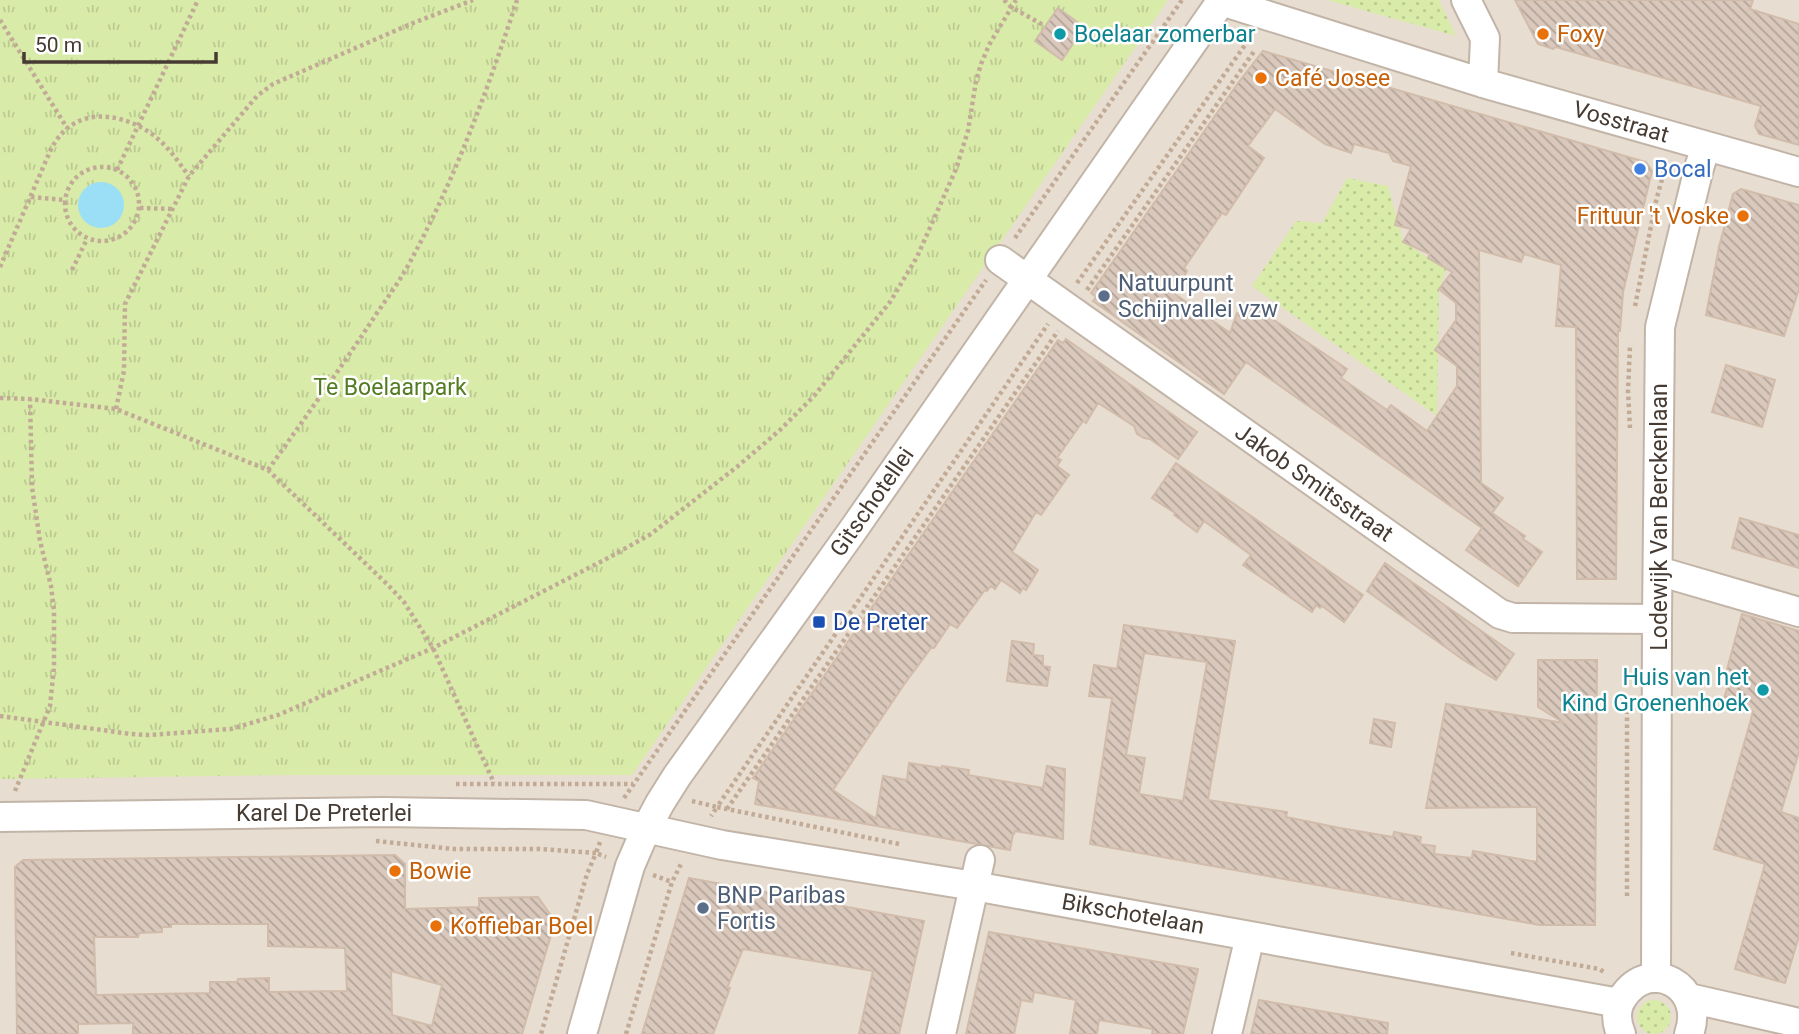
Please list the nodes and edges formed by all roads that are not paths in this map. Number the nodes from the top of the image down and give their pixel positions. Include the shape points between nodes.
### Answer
1 (1466, 0) edge
2 (1222, 1) edge
3 (1483, 83) junction
4 (1706, 146) junction
5 (1799, 172) edge
6 (1000, 260) road end
7 (1026, 279) junction
8 (1658, 570) junction
9 (1799, 612) edge
10 (1657, 619) junction
11 (0, 817) edge
12 (646, 829) junction
13 (977, 873) junction
14 (1250, 936) junction
15 (1657, 978) junction
16 (1689, 999) junction
17 (1619, 1003) junction
18 (1799, 1023) edge
19 (582, 1034) edge
20 (941, 1034) edge
21 (1227, 1034) edge
22 (1621, 1034) edge
23 (1689, 1034) edge

1 - 3 street via 1485,38
2 - 3 street, Vosstraat
2 - 7 street, Gitschotellei
3 - 4 street, Vosstraat
4 - 5 street, Vosstraat
4 - 8 street, Lodewijk Van Berckenlaan via 1660,327
6 - 7 street, Jakob Smitsstraat
7 - 10 street, Jakob Smitsstraat via 1500,614 1513,618
7 - 12 street, Gitschotellei via 677,776
8 - 9 street
8 - 10 street, Lodewijk Van Berckenlaan
10 - 15 street, Lodewijk Van Berckenlaan
11 - 12 street, Karel De Preterlei via 383,812 545,815 586,816
12 - 13 street, Bikschotelaan via 722,845
12 - 19 street, Gitschotellei via 626,877
13 - 14 street, Bikschotelaan
13 - 20 street
14 - 17 street, Bikschotelaan
14 - 21 street
15 - 16 street via 1676,984
15 - 17 street via 1637,982
16 - 18 street
16 - 23 street via 1693,1023
17 - 22 street

